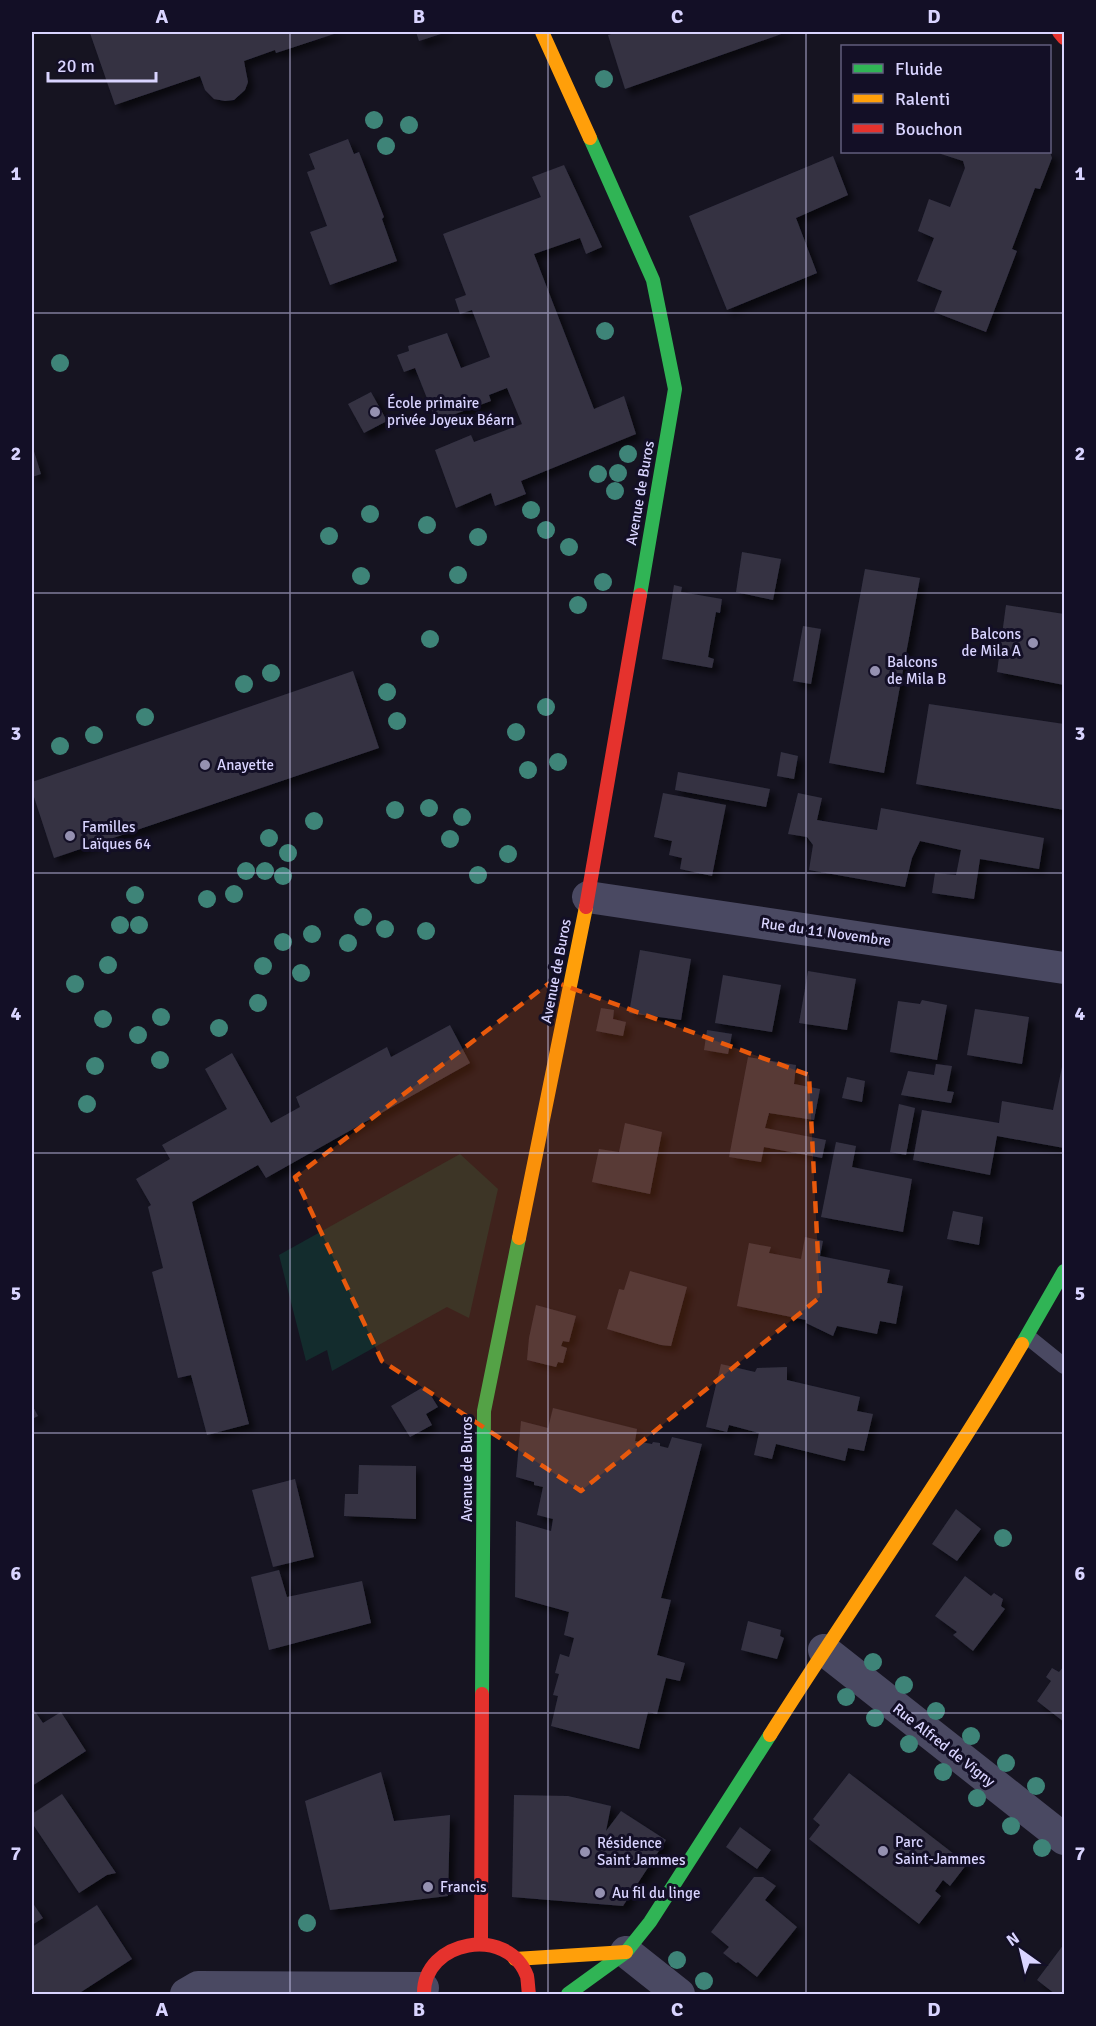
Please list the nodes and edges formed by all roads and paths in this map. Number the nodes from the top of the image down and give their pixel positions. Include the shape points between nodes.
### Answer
1 (542, 32) edge
2 (1059, 32) edge
3 (1065, 38) edge
4 (588, 897) junction
5 (1065, 968) edge
6 (1065, 1271) edge
7 (1028, 1337) junction
8 (1065, 1366) edge
9 (824, 1650) junction
10 (1065, 1839) edge
11 (481, 1943) junction
12 (626, 1953) junction
13 (515, 1959) junction
14 (424, 1991) edge
15 (186, 1995) edge
16 (529, 1995) edge
17 (568, 1995) edge
18 (679, 1995) edge

1 - 4 street, Avenue de Buros via 653,279 675,389
2 - 3 street
4 - 5 street, Rue du 11 Novembre
4 - 11 street, Avenue de Buros via 484,1411
6 - 7 street
7 - 8 lane
7 - 9 street
9 - 10 street, Rue Alfred de Vigny
9 - 12 street via 650,1922
11 - 13 street via 493,1945
11 - 14 street via 449,1950 436,1961
12 - 13 street
12 - 17 street
12 - 18 street
13 - 16 street via 525,1972
14 - 15 street via 198,1987

